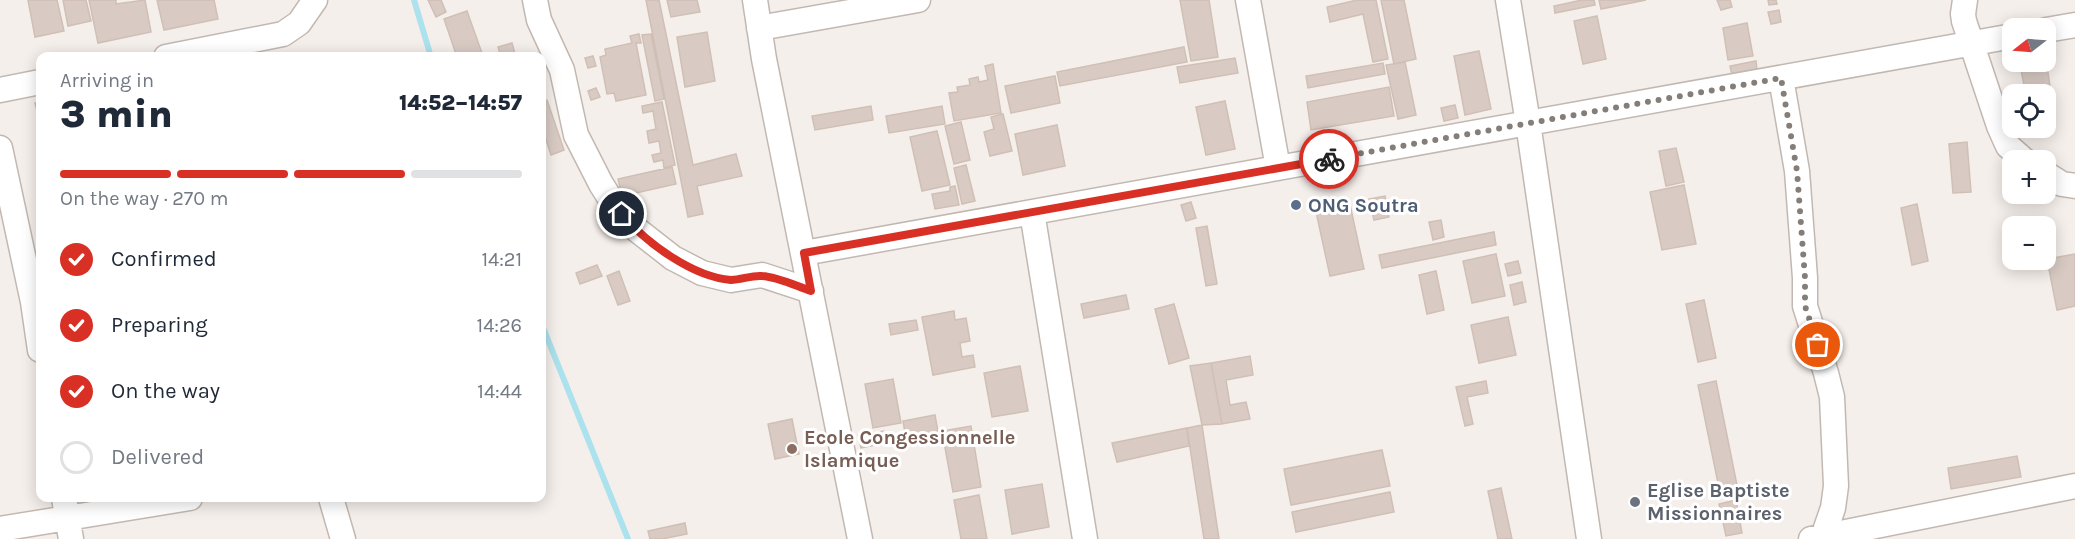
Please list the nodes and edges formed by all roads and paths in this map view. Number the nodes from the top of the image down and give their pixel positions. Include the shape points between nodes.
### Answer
1 (315, 0) edge
2 (535, 0) edge
3 (755, 0) edge
4 (918, 0) edge
5 (1248, 0) edge
6 (1508, 0) edge
7 (1965, 0) edge
8 (2075, 25) edge
9 (759, 28) junction
10 (2056, 28) edge
11 (2002, 38) edge
12 (1972, 44) junction
13 (191, 52) edge
14 (1781, 78) junction
15 (36, 83) edge
16 (0, 90) edge
17 (1528, 123) junction
18 (0, 148) edge
19 (2013, 150) edge
20 (1278, 168) junction
21 (2056, 180) edge
22 (2075, 186) edge
23 (1032, 213) junction
24 (804, 253) junction
25 (811, 291) junction
26 (36, 297) edge
27 (2075, 486) edge
28 (166, 502) edge
29 (331, 502) edge
30 (68, 518) edge
31 (0, 529) edge
32 (1820, 537) edge
33 (343, 539) edge
34 (860, 539) edge
35 (1085, 539) edge
36 (1589, 539) edge

1 - 13 street via 299,23 283,34
2 - 25 street via 539,20 562,70 576,135 607,193 632,226 673,258 702,273 731,280 762,275
3 - 9 street
4 - 9 street
5 - 20 street
6 - 17 street
7 - 12 street via 1964,21
8 - 10 street
9 - 24 street
11 - 12 street
12 - 14 street
12 - 19 street via 1999,126
14 - 17 street
14 - 32 street via 1797,171 1805,306 1832,397 1836,486 1833,508
15 - 16 street
17 - 20 street
17 - 36 street
18 - 26 street
20 - 23 street
21 - 22 street
23 - 24 street
23 - 35 street
24 - 25 street
25 - 34 street
27 - 32 street
28 - 30 street
29 - 33 street
30 - 31 street

